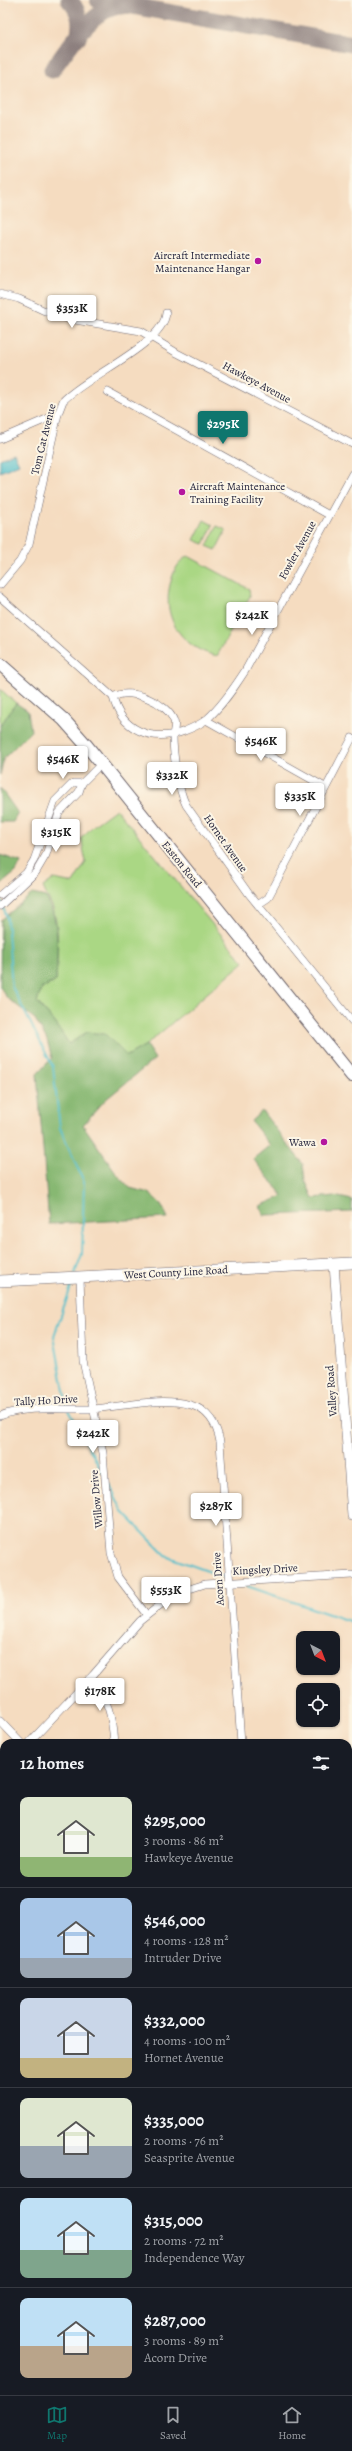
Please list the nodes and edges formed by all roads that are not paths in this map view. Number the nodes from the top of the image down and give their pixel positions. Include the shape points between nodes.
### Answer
1 (0, 294) edge
2 (166, 313) dead end
3 (153, 338) junction
4 (108, 392) dead end
5 (58, 414) junction
6 (0, 439) edge
7 (352, 444) edge
8 (352, 474) edge
9 (329, 515) junction
10 (0, 585) edge
11 (0, 597) edge
12 (0, 664) edge
13 (113, 696) junction
14 (206, 720) junction
15 (172, 735) junction
16 (352, 738) edge
17 (102, 764) junction
18 (82, 783) junction
19 (325, 787) junction
20 (39, 846) junction
21 (48, 849) junction
22 (0, 895) edge
23 (259, 904) junction
24 (0, 906) edge
25 (352, 1021) edge
26 (352, 1076) edge
27 (352, 1263) edge
28 (334, 1264) junction
29 (80, 1278) junction
30 (0, 1280) edge
31 (93, 1409) junction
32 (0, 1416) edge
33 (352, 1516) edge
34 (352, 1575) edge
35 (230, 1582) junction
36 (146, 1614) junction
37 (89, 1679) junction
38 (0, 1721) edge
39 (17, 1739) edge
40 (33, 1739) edge
41 (114, 1739) edge
42 (241, 1739) edge

1 - 3 street, Hawkeye Avenue via 69,318 141,331
2 - 3 street, Tom Cat Avenue via 165,323
3 - 5 street, Tom Cat Avenue via 68,396
3 - 7 street, Hawkeye Avenue
4 - 9 street
5 - 6 street
5 - 10 street, Tom Cat Avenue via 28,544 20,561
8 - 9 street, Fowler Avenue
9 - 14 street, Fowler Avenue via 245,671
11 - 13 street
12 - 17 highway, Easton Road via 64,720
13 - 15 street, Fowler Avenue via 123,718 138,731 155,736
13 - 15 street, Hornet Avenue via 131,693 154,702 174,720
14 - 15 street, Fowler Avenue
14 - 19 street
15 - 23 street, Hornet Avenue via 182,796 186,805 249,894
16 - 19 street
17 - 18 street
17 - 26 highway, Easton Road
18 - 20 street via 73,783 56,802
18 - 21 street via 79,792 59,813
19 - 23 street via 272,891 268,898
20 - 21 street
20 - 22 street via 26,873
21 - 24 street via 36,872
23 - 25 street, Hornet Avenue
27 - 28 main road, West County Line Road
28 - 29 main road, West County Line Road
28 - 33 street, Valley Road
29 - 30 main road, West County Line Road
29 - 31 street, Willow Drive via 83,1361
31 - 32 street, Tally Ho Drive via 32,1410
31 - 35 street, Acorn Drive via 176,1403 192,1405 208,1416 217,1430 220,1442
31 - 36 street, Willow Drive via 103,1453 111,1553 115,1570 124,1588
34 - 35 street, Kingsley Drive
35 - 36 street, Kingsley Drive via 188,1588
35 - 42 street, Acorn Drive
36 - 37 street, Kingsley Drive
37 - 40 street, Kingsley Drive
37 - 41 street via 105,1699 112,1718
38 - 39 street

